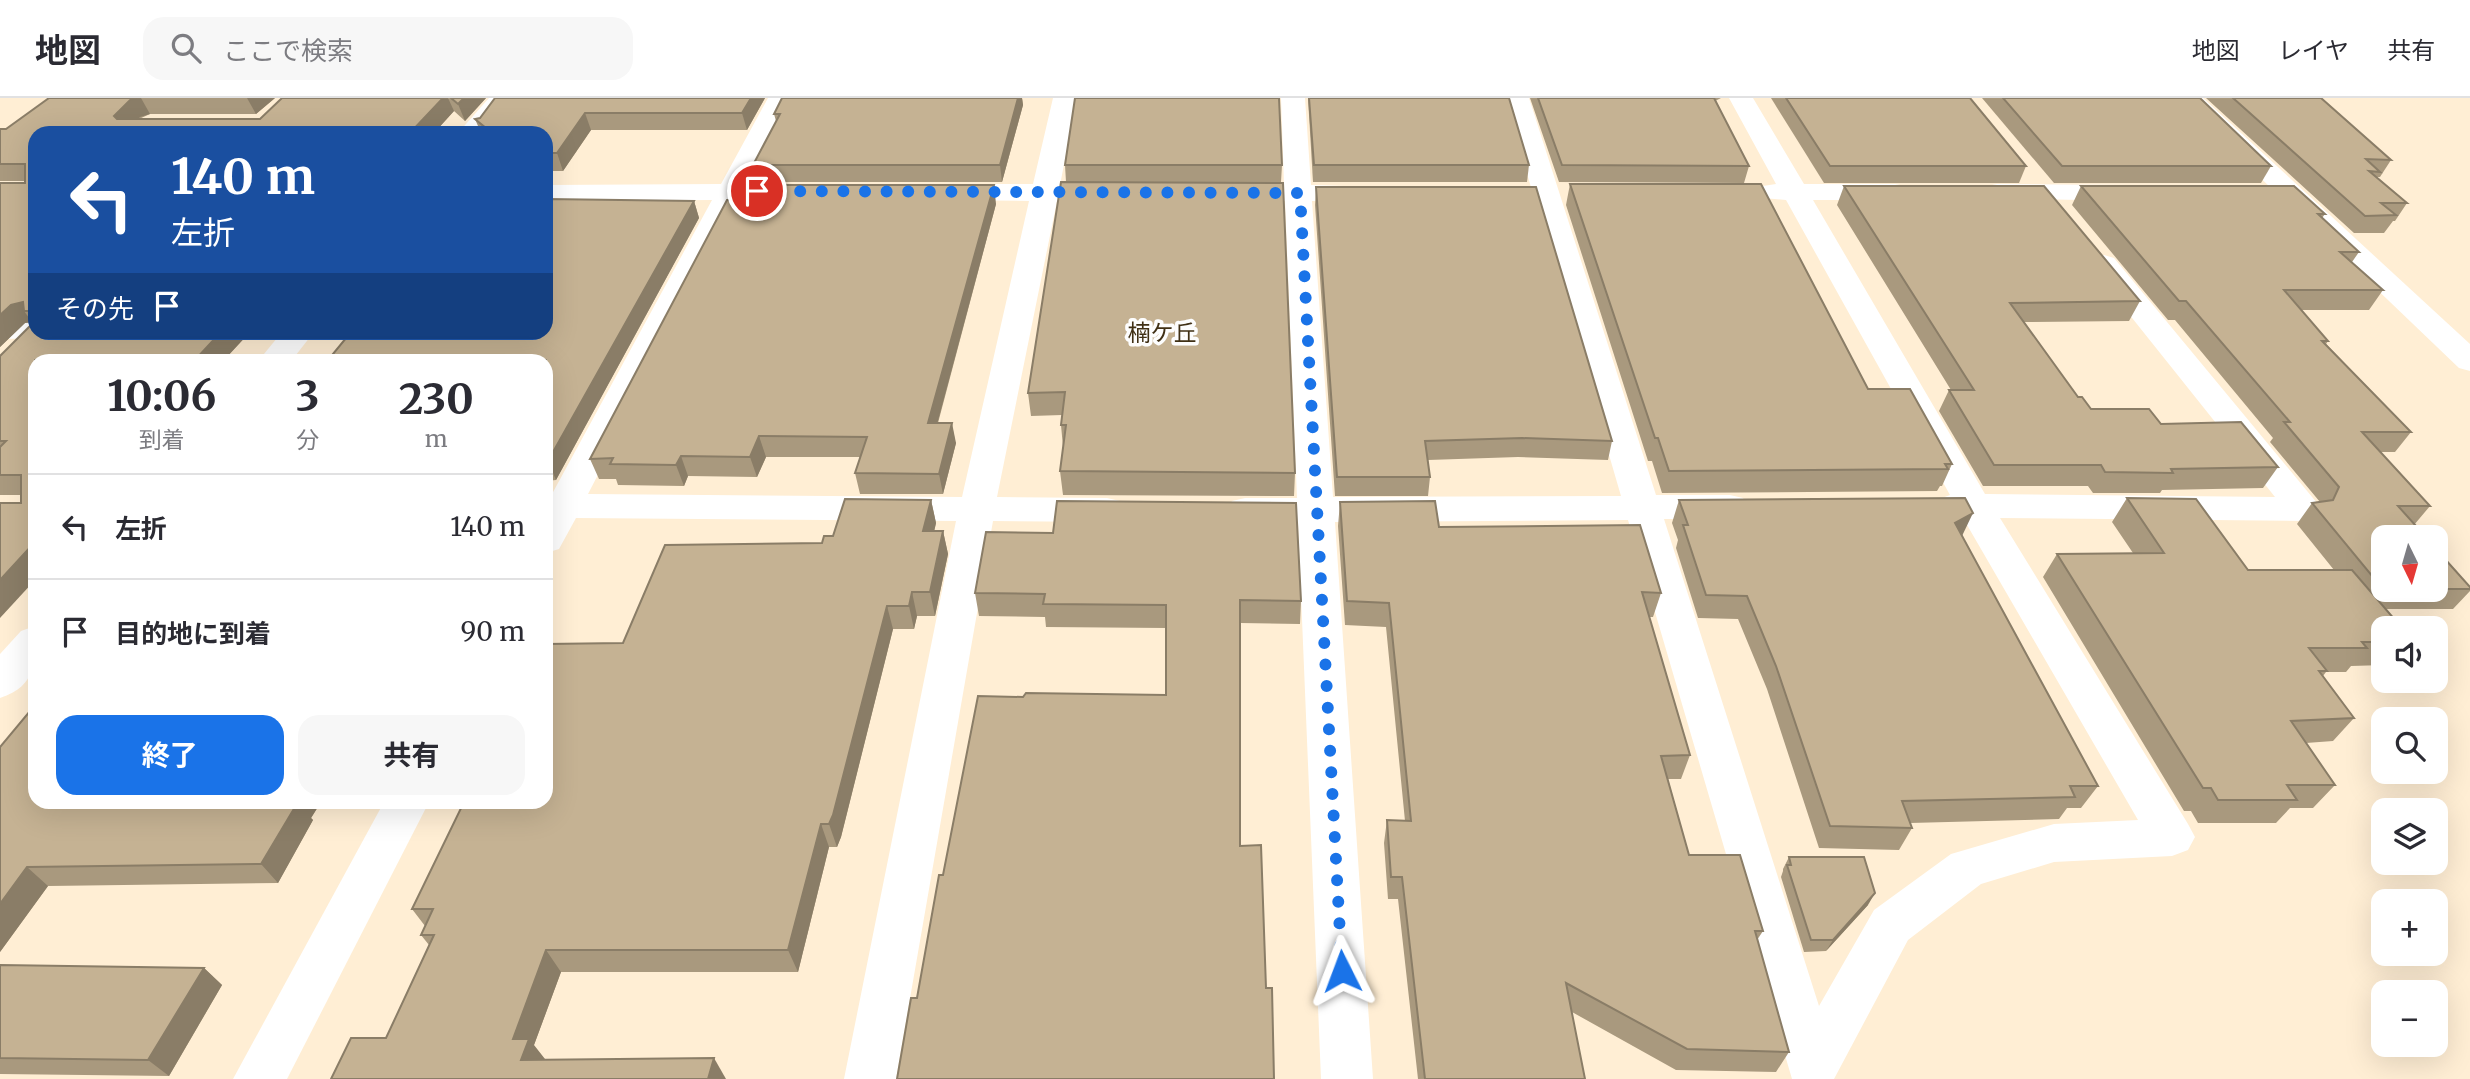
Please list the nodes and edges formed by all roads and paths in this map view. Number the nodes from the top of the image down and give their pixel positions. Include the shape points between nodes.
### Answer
1 (502, 98) edge
2 (780, 98) edge
3 (1065, 98) edge
4 (1293, 98) edge
5 (1517, 98) edge
6 (1741, 98) edge
7 (2189, 98) edge
8 (477, 126) edge
9 (2035, 181) junction
10 (730, 191) junction
11 (813, 192) edge
12 (922, 192) edge
13 (1046, 192) junction
14 (1396, 192) edge
15 (1740, 192) edge
16 (1796, 192) junction
17 (1920, 192) edge
18 (1975, 192) edge
19 (553, 193) edge
20 (1139, 193) edge
21 (1206, 193) edge
22 (1300, 193) junction
23 (2154, 193) edge
24 (2250, 194) edge
25 (2292, 194) junction
26 (28, 335) edge
27 (292, 340) edge
28 (5, 345) edge
29 (280, 354) edge
30 (2470, 361) edge
31 (555, 506) edge
32 (1919, 506) edge
33 (1974, 506) junction
34 (1642, 507) junction
35 (1767, 507) edge
36 (977, 509) junction
37 (1141, 510) edge
38 (1209, 510) edge
39 (1318, 510) junction
40 (28, 649) edge
41 (0, 682) edge
42 (403, 809) edge
43 (259, 1079) edge
44 (870, 1079) edge
45 (1348, 1079) edge

1 - 8 street
2 - 10 street
3 - 13 street
4 - 22 street
5 - 34 street
6 - 16 street
7 - 25 street
9 - 18 street
9 - 23 street
9 - 33 street via 2304,509
10 - 11 street
10 - 19 street
10 - 31 street
12 - 13 street
13 - 20 street
13 - 36 street
14 - 22 street
15 - 16 street
16 - 17 street
16 - 33 street
21 - 22 street
22 - 39 street
24 - 25 street
25 - 30 street
26 - 28 street
27 - 29 street
31 - 36 street
32 - 33 street
33 - 34 street via 2172,837 2054,843 1967,868 1891,925 1813,1067
34 - 35 street
34 - 39 street
36 - 37 street
36 - 44 street
38 - 39 street
39 - 45 street
40 - 41 street
42 - 43 street

